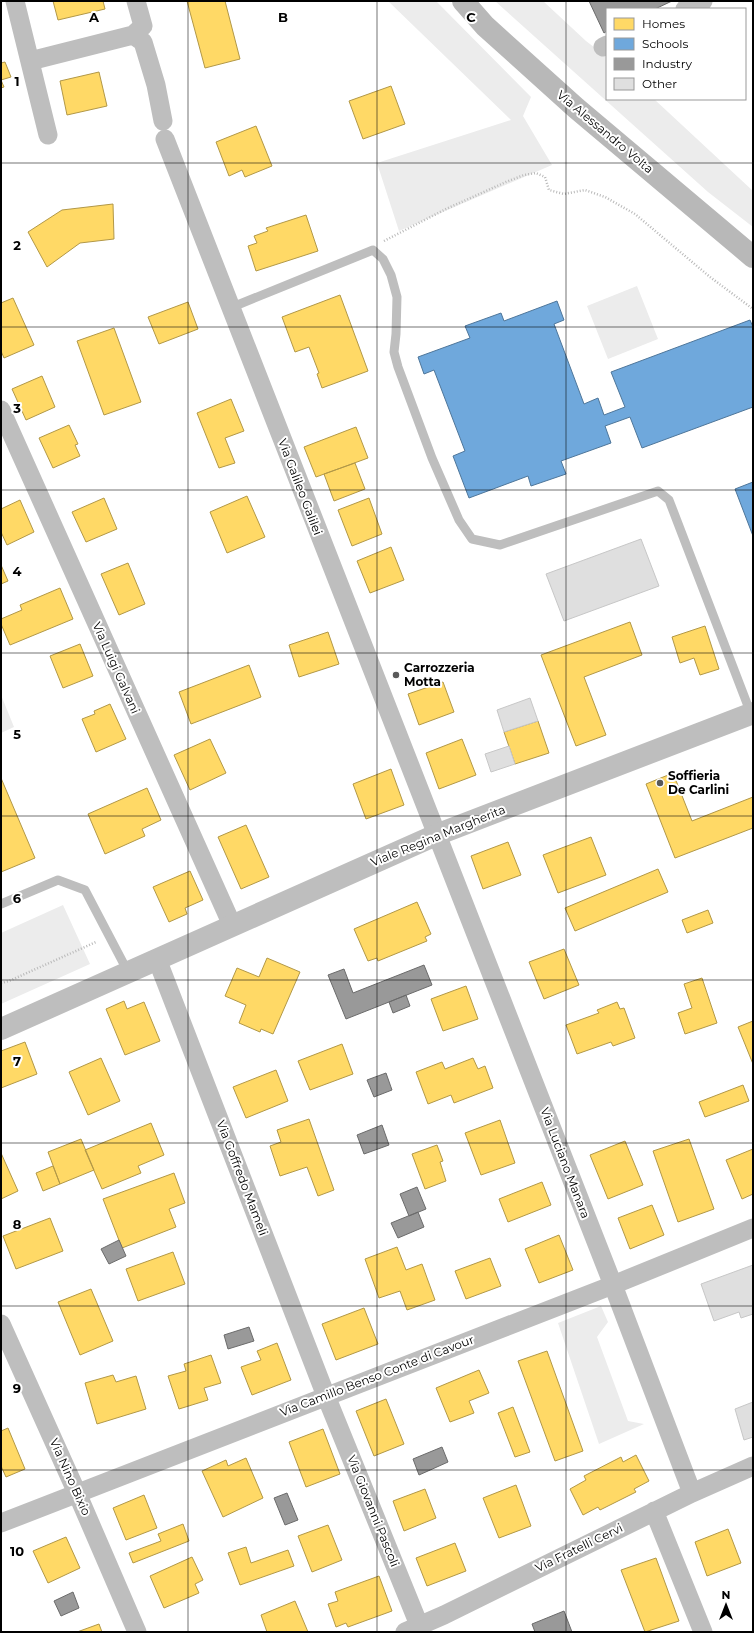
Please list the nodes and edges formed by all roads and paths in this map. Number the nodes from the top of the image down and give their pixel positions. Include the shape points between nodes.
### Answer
1 (15, 1) edge
2 (136, 1) edge
3 (463, 1) edge
4 (702, 1) edge
5 (687, 8) edge
6 (133, 35) junction
7 (30, 60) junction
8 (48, 135) dead end
9 (373, 250) junction
10 (753, 257) edge
11 (230, 308) junction
12 (753, 309) edge
13 (1, 410) edge
14 (752, 713) edge
15 (436, 835) junction
16 (1, 904) edge
17 (232, 926) junction
18 (109, 936) junction
19 (157, 959) junction
20 (128, 972) junction
21 (1, 983) edge
22 (1, 1029) edge
23 (753, 1228) edge
24 (613, 1285) junction
25 (1, 1324) edge
26 (326, 1396) junction
27 (753, 1466) edge
28 (77, 1493) junction
29 (692, 1493) junction
30 (654, 1511) junction
31 (1, 1523) edge
32 (419, 1630) edge
33 (137, 1632) edge
34 (703, 1632) edge

1 - 7 street
2 - 6 street via 143,26
3 - 10 main road, Via Alessandro Volta via 485,26 576,108
4 - 5 street
6 - 7 street
6 - 11 street, Via Galileo Galilei via 143,42 156,85 164,130
7 - 8 street
9 - 11 lane
9 - 12 path via 381,243 446,209 506,182 536,173 545,177 549,190 564,194 585,190 605,197 635,214
9 - 14 lane via 383,259 397,297 394,352 398,367 432,458 466,532 472,539 500,545 658,491 669,500
11 - 15 street, Via Galileo Galilei
13 - 17 street, Via Luigi Galvani
14 - 15 street, Viale Regina Margherita
15 - 17 street, Viale Regina Margherita
15 - 24 street, Via Luciano Manara
16 - 18 lane via 58,880 85,890
17 - 19 street, Viale Regina Margherita
18 - 20 lane
18 - 21 path
19 - 20 street, Viale Regina Margherita
19 - 26 street, Via Goffredo Mameli
20 - 22 street, Viale Regina Margherita
23 - 24 street, Via Camillo Benso Conte di Cavour
24 - 26 street, Via Camillo Benso Conte di Cavour
24 - 29 street, Via Luciano Manara
25 - 28 street, Via Nino Bixio
26 - 28 street, Via Camillo Benso Conte di Cavour
26 - 32 street, Via Giovanni Pascoli
27 - 29 street, Via Fratelli Cervi
28 - 31 street, Via Camillo Benso Conte di Cavour
28 - 33 street, Via Nino Bixio
29 - 30 street, Via Fratelli Cervi
30 - 32 street, Via Fratelli Cervi via 444,1615
30 - 34 street

